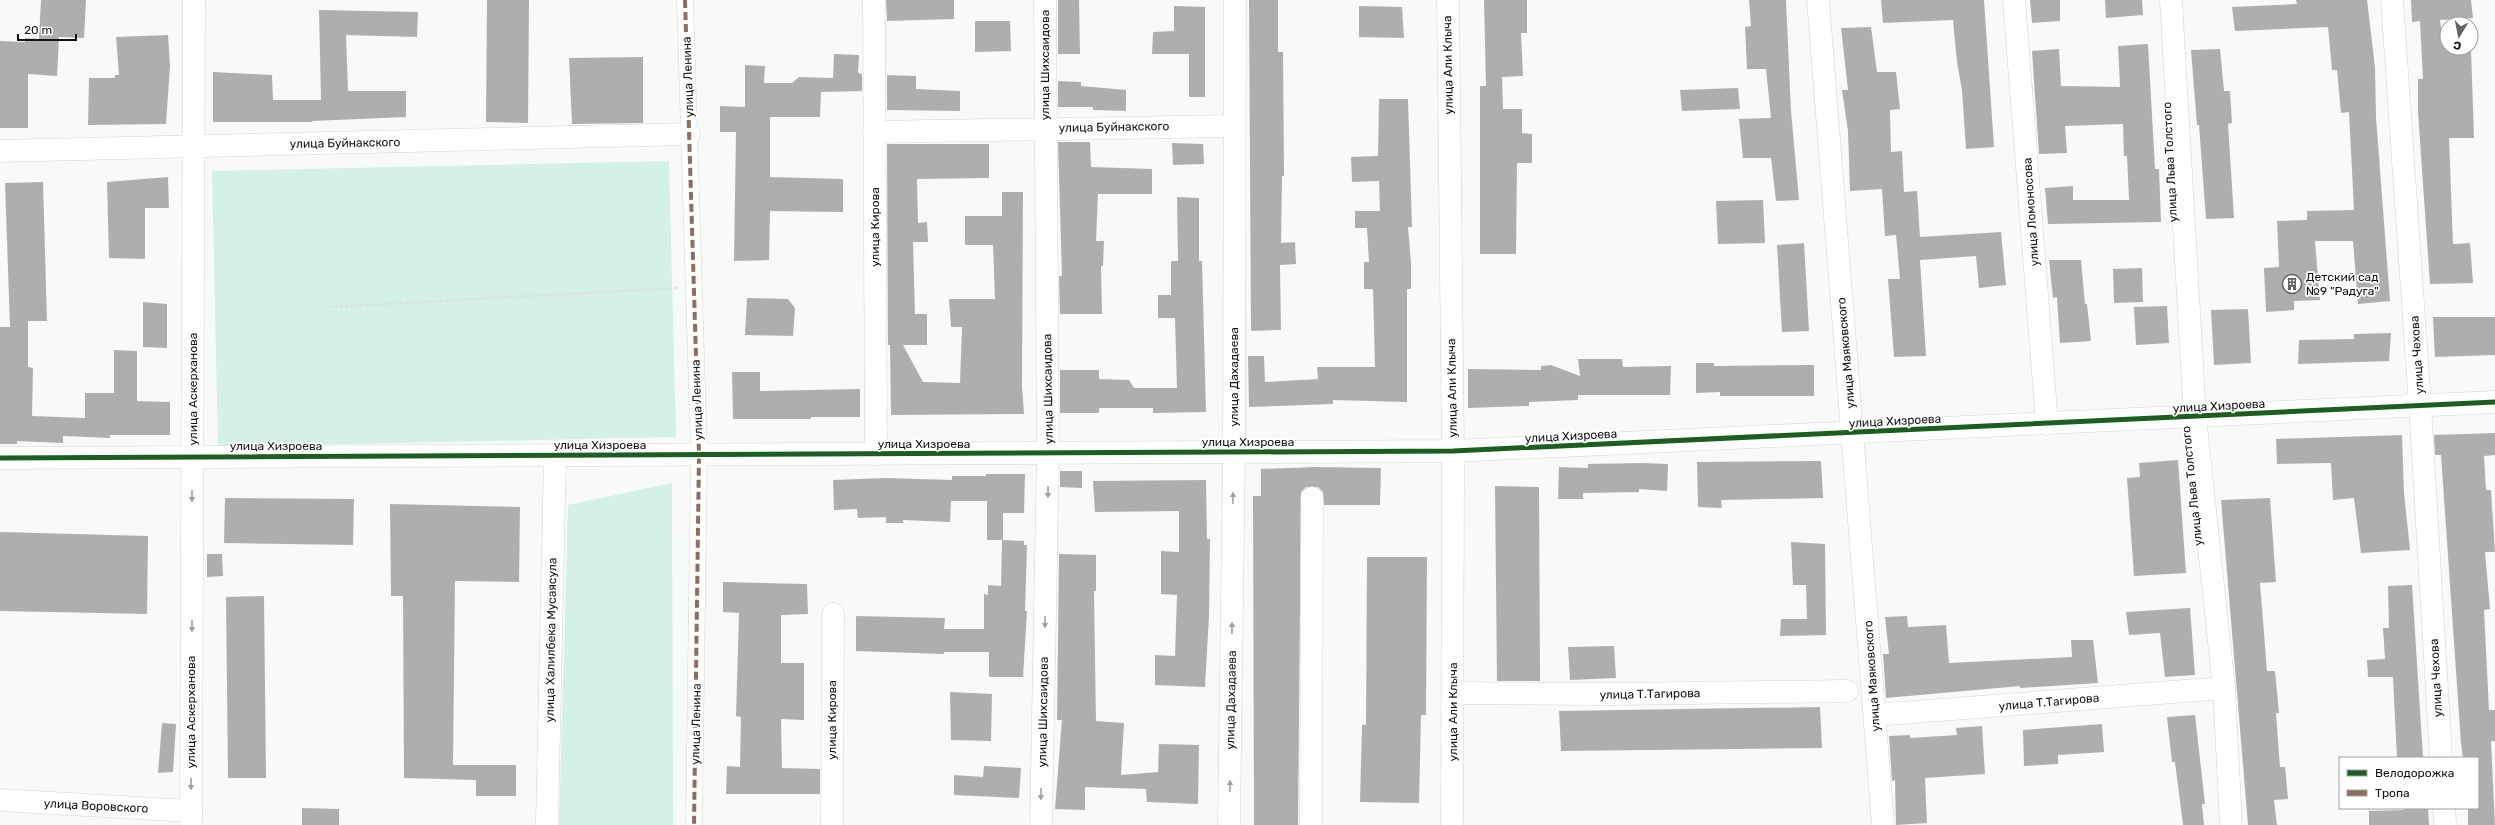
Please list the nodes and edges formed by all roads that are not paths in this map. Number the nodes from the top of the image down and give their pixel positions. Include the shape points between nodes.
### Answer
1 (194, 0) edge
2 (685, 0) edge
3 (874, 0) edge
4 (1045, 0) edge
5 (1235, 0) edge
6 (1448, 0) edge
7 (1818, 0) edge
8 (2014, 0) edge
9 (2171, 0) edge
10 (2392, 0) edge
11 (1234, 126) junction
12 (1045, 128) junction
13 (874, 132) junction
14 (689, 134) junction
15 (193, 146) junction
16 (0, 151) edge
17 (2495, 402) edge
18 (2420, 406) junction
19 (2195, 417) junction
20 (2047, 424) junction
21 (1852, 433) junction
22 (1234, 452) junction
23 (1453, 452) junction
24 (1048, 453) junction
25 (699, 454) junction
26 (876, 454) junction
27 (555, 455) junction
28 (192, 457) junction
29 (0, 458) edge
30 (1312, 498) dead end
31 (833, 614) dead end
32 (2224, 688) junction
33 (1847, 691) dead end
34 (1453, 693) junction
35 (1875, 715) junction
36 (2441, 757) edge
37 (0, 800) edge
38 (2444, 809) edge
39 (191, 818) edge
40 (547, 825) edge
41 (694, 825) edge
42 (832, 825) edge
43 (1041, 825) edge
44 (1229, 825) edge
45 (1310, 825) edge
46 (1452, 825) edge
47 (1883, 825) edge
48 (2232, 825) edge
49 (2445, 825) edge

1 - 15 street, улица Аскерханова
2 - 14 street, улица Ленина
3 - 13 street, улица Кирова
4 - 12 street, улица Шихсаидова
5 - 11 street, улица Дахадаева
6 - 23 street, улица Али Клыча
7 - 21 street, улица Маяковского
8 - 20 street, улица Ломоносова
9 - 19 street, улица Льва Толстого
10 - 18 street, улица Чехова
11 - 12 street, улица Буйнакского
11 - 22 street, улица Дахадаева
12 - 13 street, улица Буйнакского
12 - 24 street, улица Шихсаидова
13 - 26 street, улица Кирова
14 - 15 street, улица Буйнакского
14 - 25 street, улица Ленина
15 - 16 street, улица Буйнакского
15 - 28 street, улица Аскерханова
17 - 18 street, улица Хизроева
18 - 19 street, улица Хизроева
18 - 36 street, улица Чехова
19 - 20 street, улица Хизроева
19 - 32 street, улица Льва Толстого
20 - 21 street, улица Хизроева
21 - 23 street, улица Хизроева
21 - 35 street, улица Маяковского
22 - 23 street, улица Хизроева
22 - 24 street, улица Хизроева
44 -> 22 street, улица Дахадаева
23 - 34 street, улица Али Клыча
24 - 26 street, улица Хизроева
24 -> 43 street, улица Шихсаидова
25 - 26 street, улица Хизроева
25 - 27 street, улица Хизроева
25 - 41 street, улица Ленина
27 - 28 street, улица Хизроева
27 - 40 street, улица Халилбека Мусаясула
28 - 29 street, улица Хизроева
28 -> 39 street, улица Аскерханова
30 - 45 street
31 - 42 street, улица Кирова
32 - 35 street, улица Т.Тагирова
32 - 48 street, улица Льва Толстого
33 - 34 street, улица Т.Тагирова
34 - 46 street, улица Али Клыча
35 - 47 street, улица Маяковского
37 - 39 street, улица Воровского
38 - 49 street

